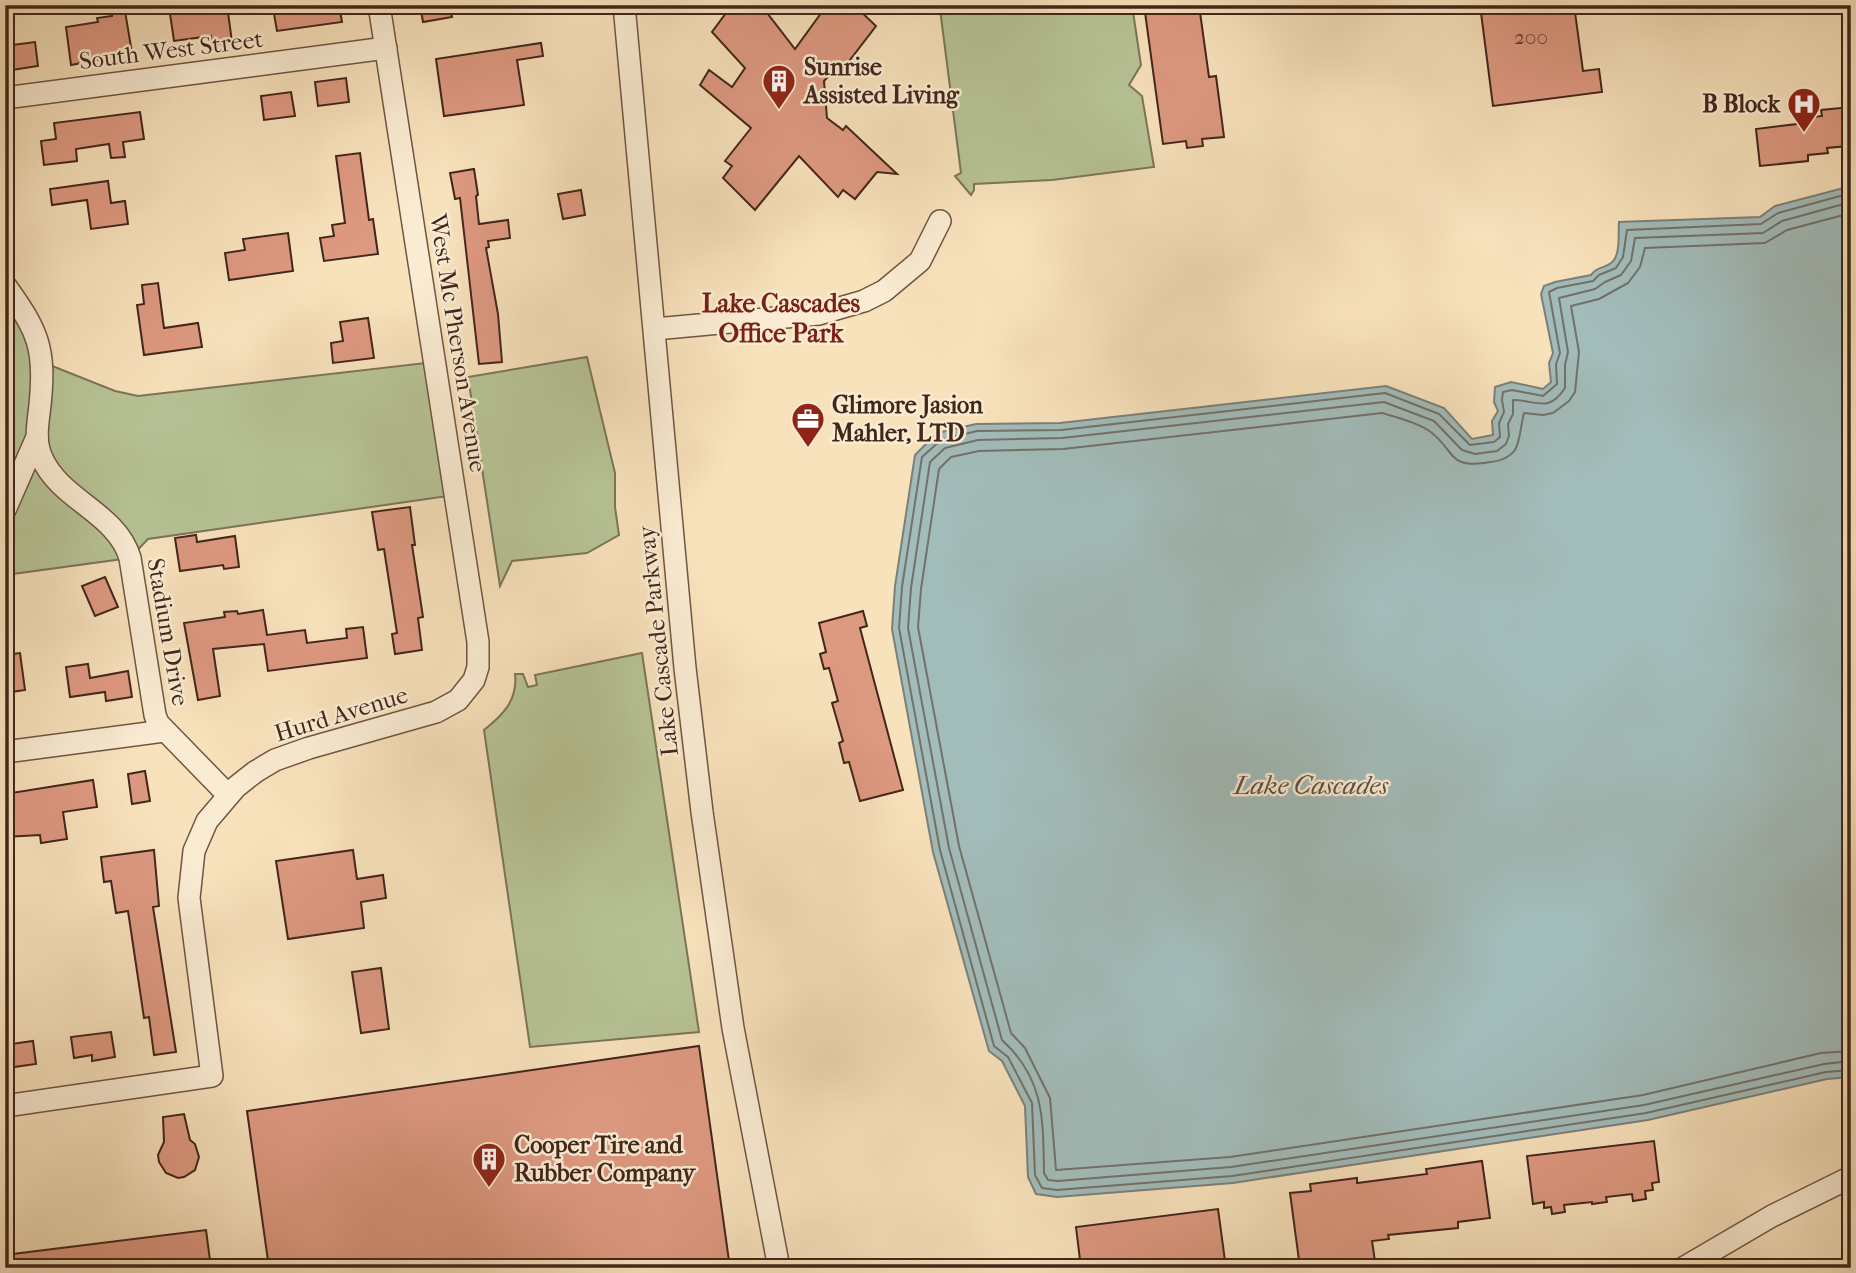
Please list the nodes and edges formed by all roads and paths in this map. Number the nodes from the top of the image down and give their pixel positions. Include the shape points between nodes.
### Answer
1 (379, 5) edge
2 (624, 5) edge
3 (386, 48) junction
4 (5, 98) edge
5 (940, 221) dead end
6 (5, 285) edge
7 (655, 329) junction
8 (37, 437) junction
9 (5, 510) edge
10 (469, 687) joint
11 (163, 731) junction
12 (5, 752) edge
13 (228, 795) junction
14 (5, 1106) edge
15 (1851, 1177) edge
16 (779, 1268) edge
17 (1683, 1268) edge

1 - 3 street, West Mc Pherson Avenue
2 - 7 street, Lake Cascade Parkway
3 - 4 street, South West Street
3 - 10 street, West Mc Pherson Avenue via 478,642 478,667
5 - 7 street via 920,261 864,302 819,313
6 - 8 street, Stadium Drive via 29,318 38,341 43,377
7 - 16 street, Lake Cascade Parkway via 702,812 733,1028
8 - 9 street
8 - 11 street, Stadium Drive via 42,459 54,478 115,532 129,554 155,715
10 - 13 street, Hurd Avenue via 458,700 436,712 275,760
11 - 12 street
11 - 13 street, Stadium Drive
13 - 14 street, Hurd Avenue via 207,821 194,851 189,886 212,1076
15 - 17 street

